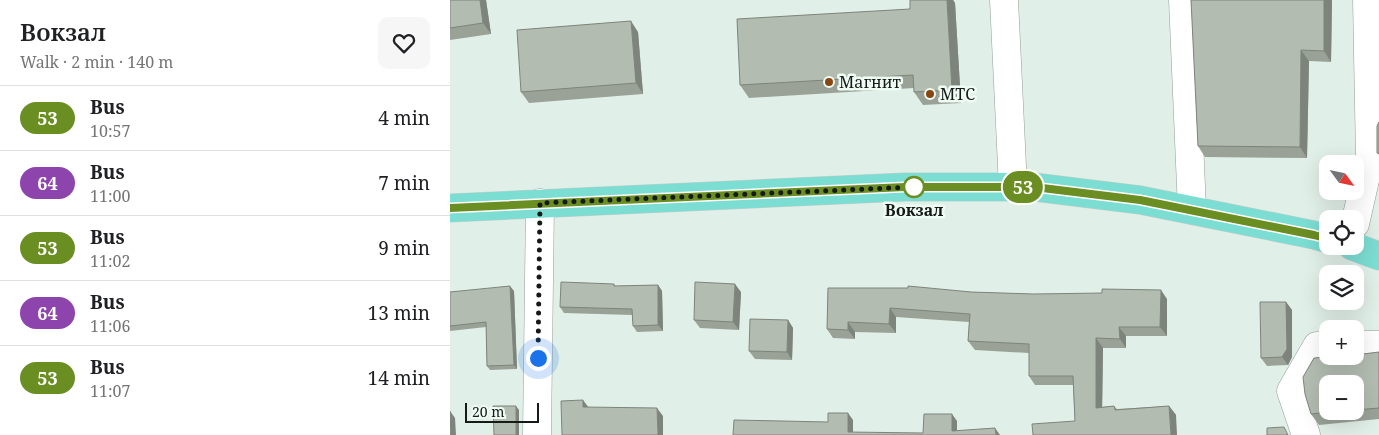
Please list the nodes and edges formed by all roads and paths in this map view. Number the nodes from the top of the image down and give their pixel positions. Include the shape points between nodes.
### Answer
1 (1004, 0) edge
2 (1183, 0) edge
3 (1367, 0) edge
4 (1013, 187) junction
5 (540, 203) junction
6 (450, 208) edge
7 (1192, 210) junction
8 (1358, 210) edge
9 (1319, 237) edge
10 (1364, 250) edge
11 (1379, 256) edge
12 (1379, 345) edge
13 (1319, 346) edge
14 (1364, 346) edge
15 (537, 435) edge
16 (1306, 435) edge

1 - 4 street
2 - 7 street
3 - 8 street via 1370,158
4 - 5 main road via 905,187
4 - 7 main road via 1140,200
5 - 6 main road
5 - 15 street
7 - 9 main road
10 - 11 main road
12 - 14 street
13 - 16 street via 1291,391

